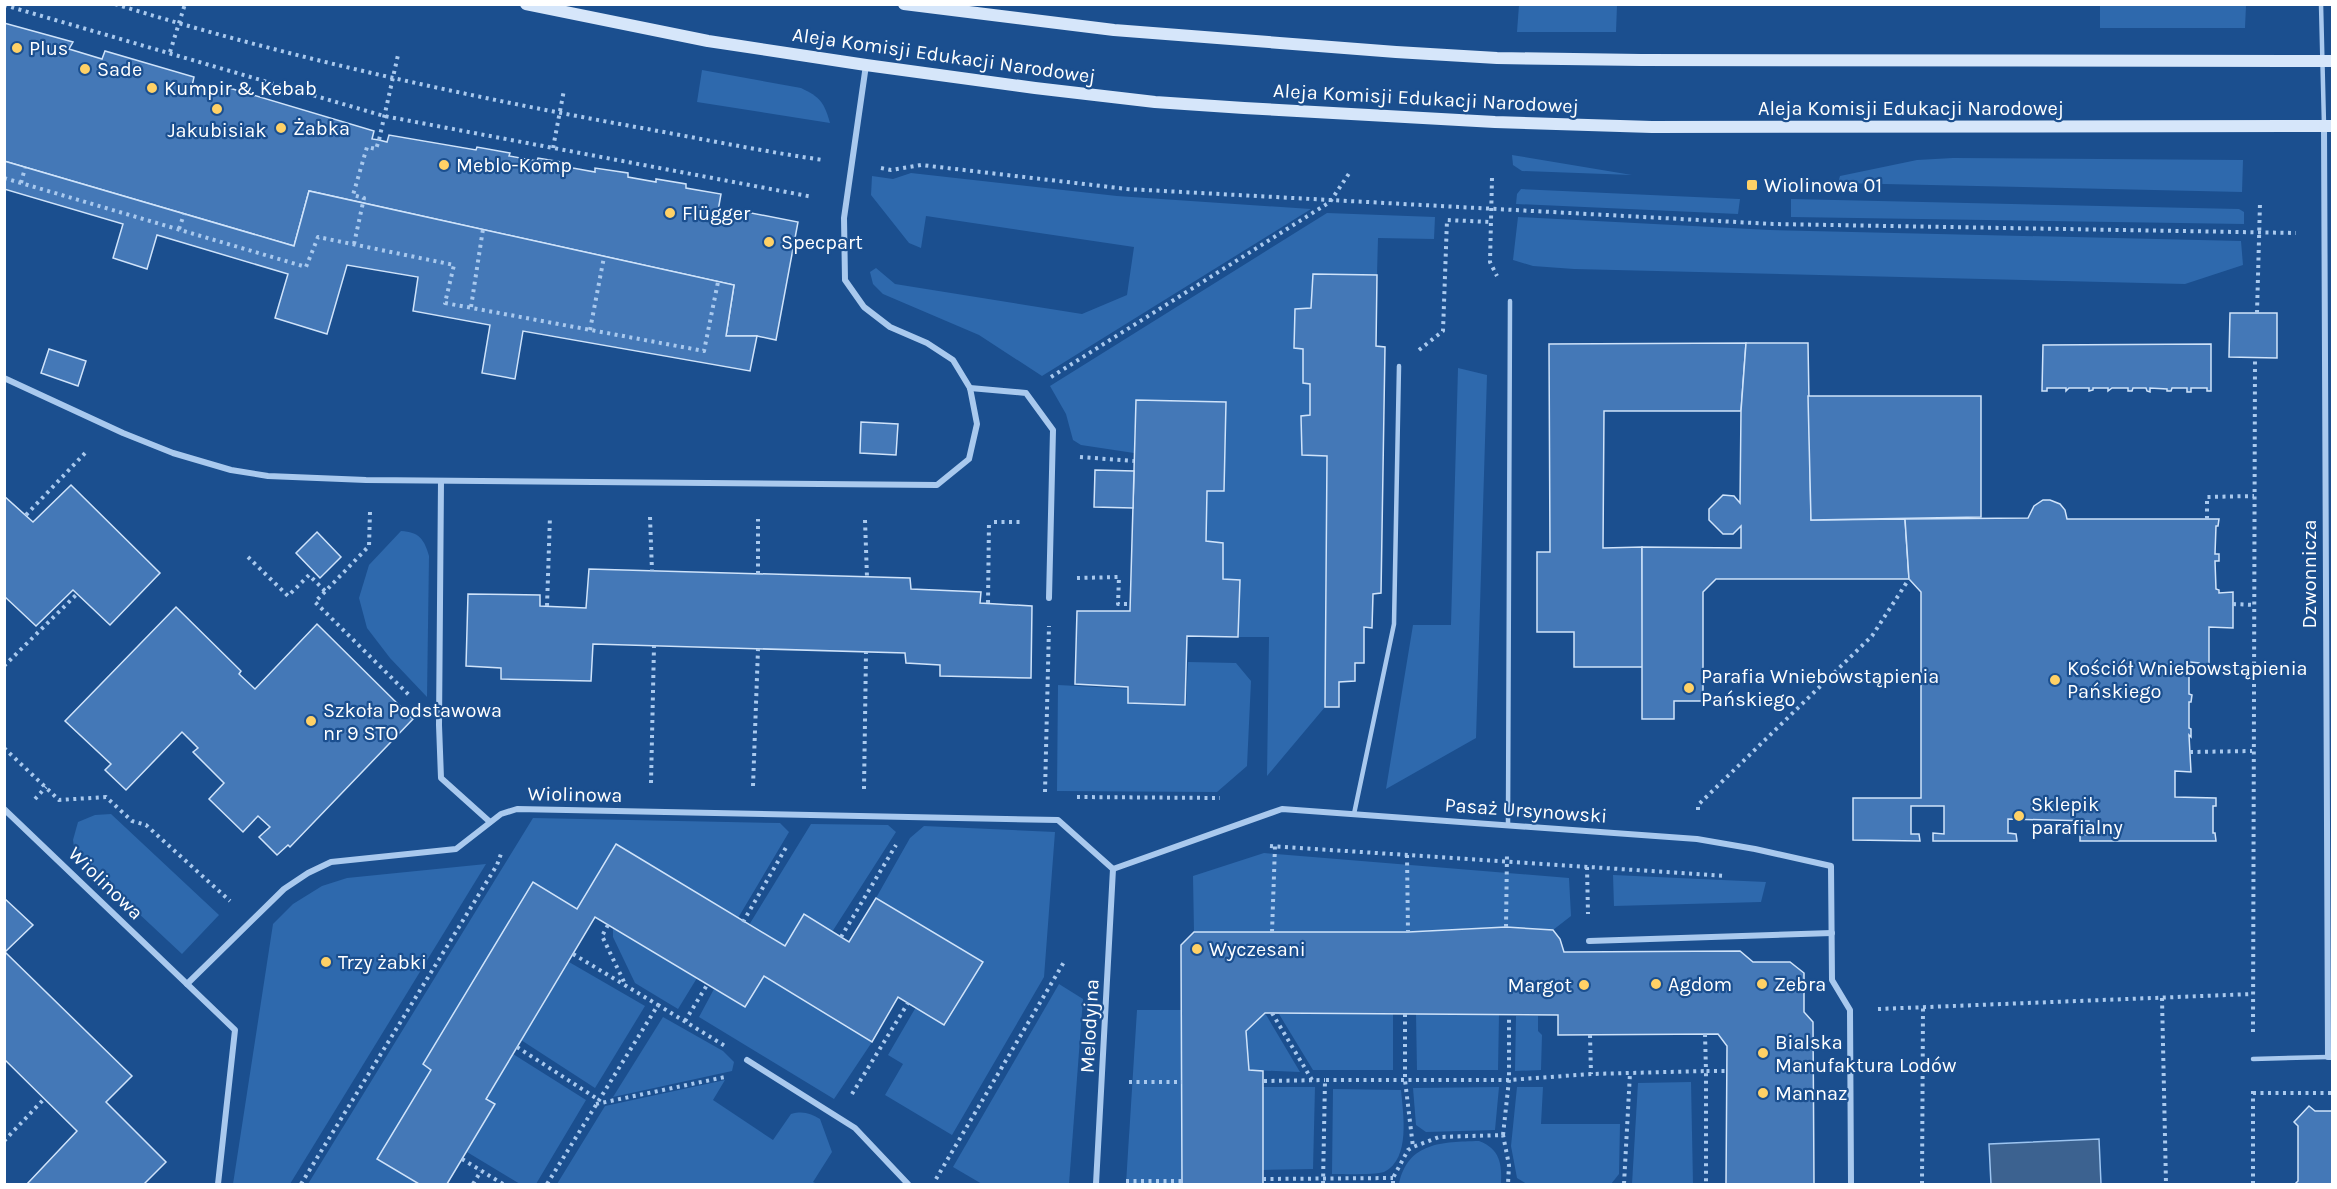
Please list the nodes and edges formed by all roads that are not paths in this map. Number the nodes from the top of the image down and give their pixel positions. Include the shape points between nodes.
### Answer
1 (526, 4) edge
2 (904, 4) edge
3 (2321, 4) edge
4 (2327, 61) edge
5 (866, 65) junction
6 (2328, 126) edge
7 (1509, 301) dead end
8 (2325, 319) junction
9 (2332, 319) edge
10 (1399, 366) dead end
11 (4, 378) edge
12 (970, 388) junction
13 (441, 481) junction
14 (1049, 598) road end
15 (4, 809) edge
16 (1354, 814) junction
17 (490, 822) junction
18 (1508, 825) junction
19 (1113, 869) junction
20 (1832, 933) junction
21 (1589, 941) road end
22 (187, 984) junction
23 (2330, 1057) edge
24 (2253, 1059) road end
25 (747, 1060) road end
26 (218, 1185) edge
27 (908, 1185) edge
28 (1096, 1185) edge
29 (1851, 1185) edge

1 - 5 main road, Aleja Komisji Edukacji Narodowej via 708,41
2 - 4 main road via 1114,30 1497,58
3 - 4 lane
4 - 6 lane
5 - 6 main road, Aleja Komisji Edukacji Narodowej via 1155,102 1495,122 1652,127
5 - 12 street via 844,218 845,280 864,307 890,327 953,360
6 - 8 street, Dzwonnicza
7 - 18 lane
8 - 9 lane
8 - 23 street, Dzwonnicza
10 - 16 lane via 1394,624
11 - 13 street via 123,433 231,470 279,476
12 - 13 street via 976,424 969,459 937,485
12 - 14 street via 1026,393 1053,430
13 - 17 street via 438,725 441,778
15 - 22 street, Wiolinowa
16 - 18 street, Pasaż Ursynowski
16 - 19 street, Pasaż Ursynowski via 1282,808
17 - 19 street, Wiolinowa via 517,809 1058,820
17 - 22 street, Wiolinowa via 456,849 331,862 308,873 284,889
18 - 20 street, Pasaż Ursynowski via 1697,839 1831,866
19 - 28 street, Melodyjna
20 - 21 street
20 - 29 street, Pasaż Ursynowski via 1832,980 1850,1010
22 - 26 street via 235,1030
23 - 24 lane
25 - 27 street via 855,1128

